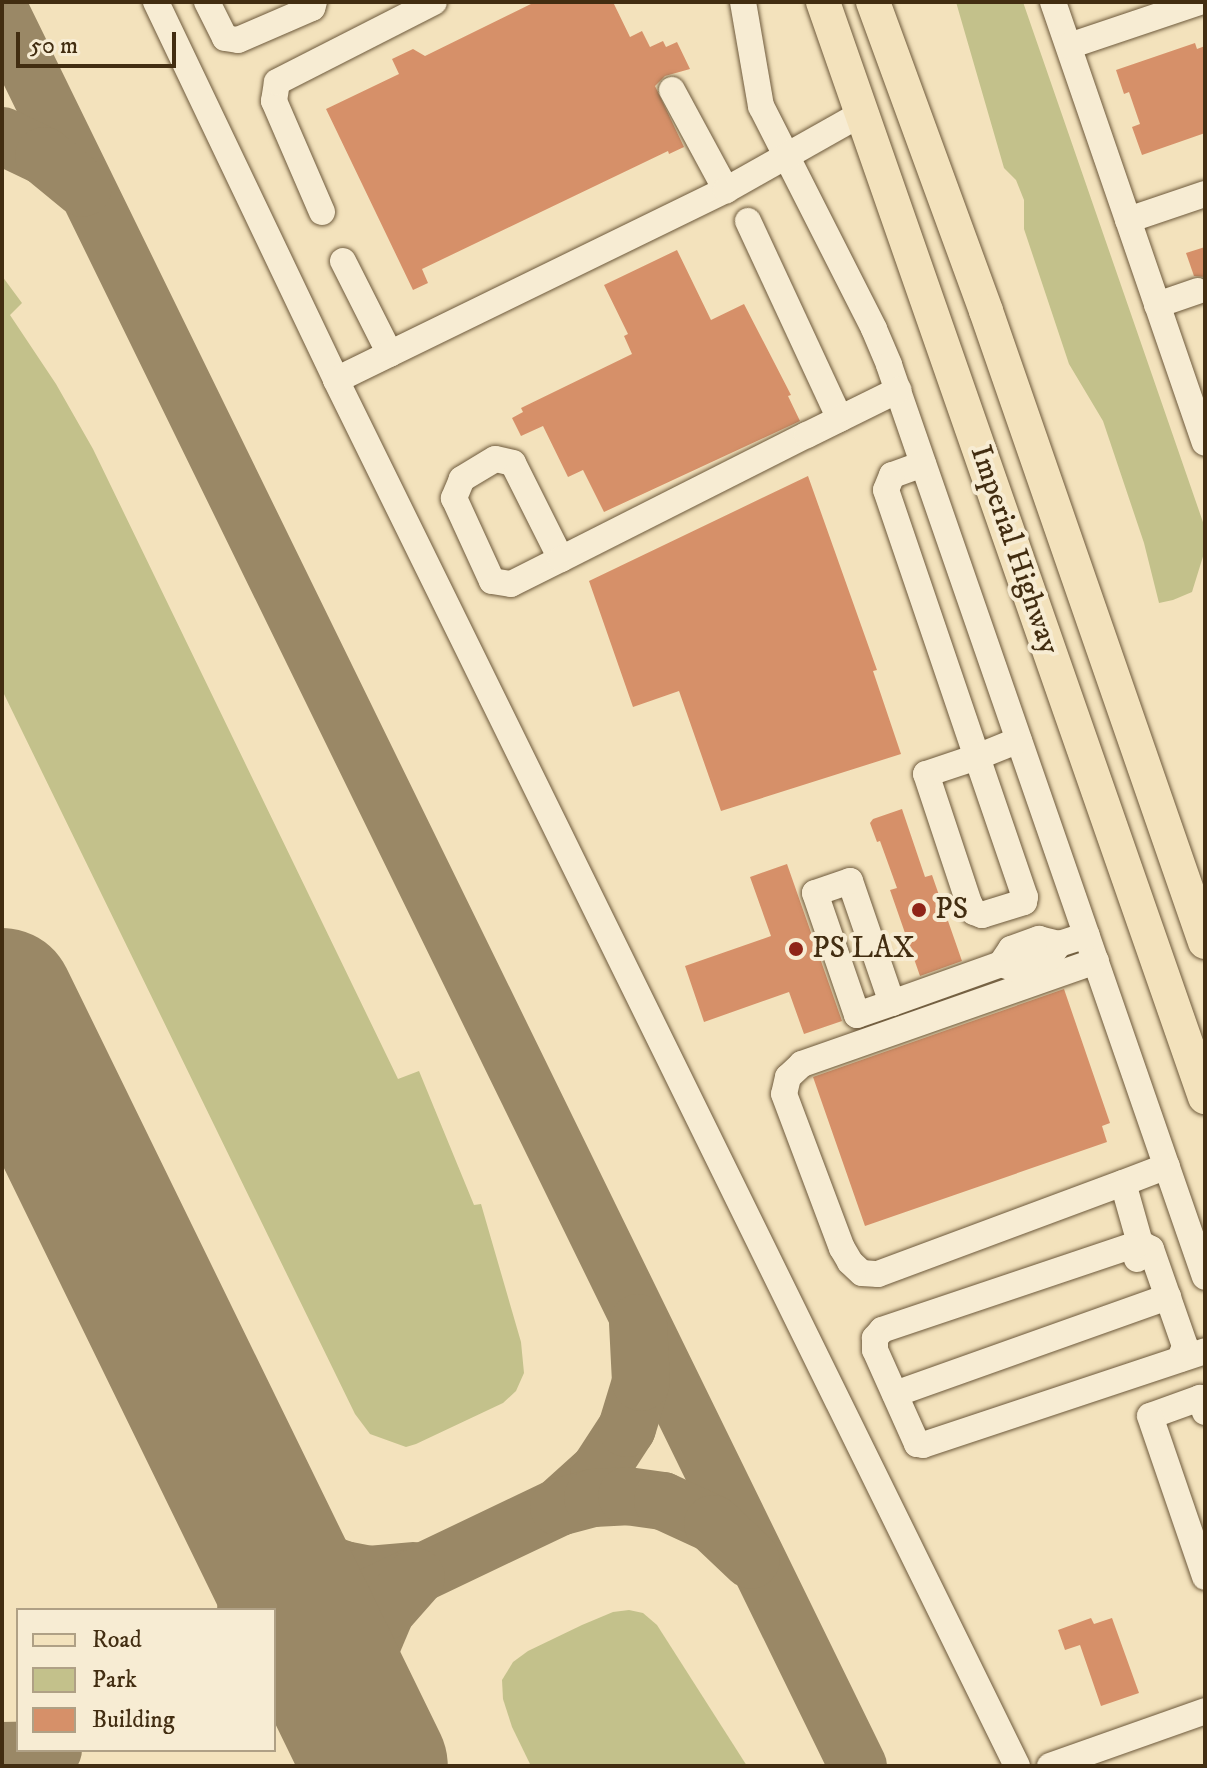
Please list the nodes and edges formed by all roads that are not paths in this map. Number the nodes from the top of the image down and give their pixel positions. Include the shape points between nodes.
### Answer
1 (156, 2) edge
2 (207, 2) edge
3 (314, 2) edge
4 (434, 2) edge
5 (743, 2) edge
6 (823, 2) edge
7 (873, 2) edge
8 (1053, 2) edge
9 (1200, 2) edge
10 (1069, 46) junction
11 (672, 90) dead end
12 (906, 98) junction
13 (861, 114) junction
14 (785, 159) junction
15 (726, 190) junction
16 (1204, 192) edge
17 (322, 212) dead end
18 (1128, 220) junction
19 (748, 221) dead end
20 (343, 261) dead end
21 (1201, 290) edge
22 (1157, 305) junction
23 (390, 354) junction
24 (336, 380) junction
25 (898, 390) junction
26 (840, 419) junction
27 (1205, 443) edge
28 (923, 464) junction
29 (561, 559) junction
30 (972, 603) junction
31 (930, 618) junction
32 (1019, 740) junction
33 (977, 757) junction
34 (1087, 935) junction
35 (1205, 942) edge
36 (1096, 961) junction
37 (892, 1003) junction
38 (1205, 1097) edge
39 (1167, 1166) junction
40 (1123, 1183) junction
41 (1140, 1243) junction
42 (1205, 1277) edge
43 (1160, 1300) junction
44 (1193, 1355) edge
45 (895, 1394) junction
46 (1205, 1412) edge
47 (1199, 1540) edge
48 (1205, 1577) edge
49 (1205, 1711) edge
50 (1090, 1759) edge
51 (1017, 1766) edge
52 (1050, 1766) edge

1 - 24 street
2 - 3 street via 225,38 238,40 312,8
4 - 17 street via 277,82 274,101
5 - 14 street via 761,106
6 - 13 main road, Imperial Highway
7 - 12 main road, Imperial Highway
8 - 10 street
9 - 10 street
10 - 18 street
11 - 15 street
12 - 13 main road
12 - 35 main road, Imperial Highway via 986,311
13 - 14 street
13 - 38 main road, Imperial Highway
14 - 15 street
14 - 25 street via 874,329
15 - 23 street
16 - 18 street
18 - 22 street
19 - 26 street
20 - 23 street
21 - 22 street
22 - 27 street
23 - 24 street
24 - 51 street
25 - 26 street
25 - 28 street
26 - 29 street
28 - 30 street
28 - 31 street via 892,475 886,490
29 - 29 street via 511,584 492,581 454,498 462,479 495,459 513,463
30 - 31 street
30 - 32 street
31 - 33 street
32 - 33 street
32 - 34 street
33 - 33 street via 926,774 969,903 974,912 993,913 1024,902 1025,897
34 - 36 street
34 - 37 street via 1059,944 1039,939 1011,949 1001,964
36 - 39 street
36 - 40 street via 802,1064 788,1077 784,1094 842,1248 862,1273 878,1274
37 - 37 street via 850,881 815,893 857,1015
39 - 40 street
39 - 42 street
40 - 41 street
41 - 43 street via 1151,1249
41 - 45 street via 882,1330 875,1350
43 - 44 street
43 - 45 street
44 - 45 street via 923,1445 917,1444
46 - 47 street via 1200,1398 1150,1416
47 - 48 street
49 - 50 street
50 - 52 street

